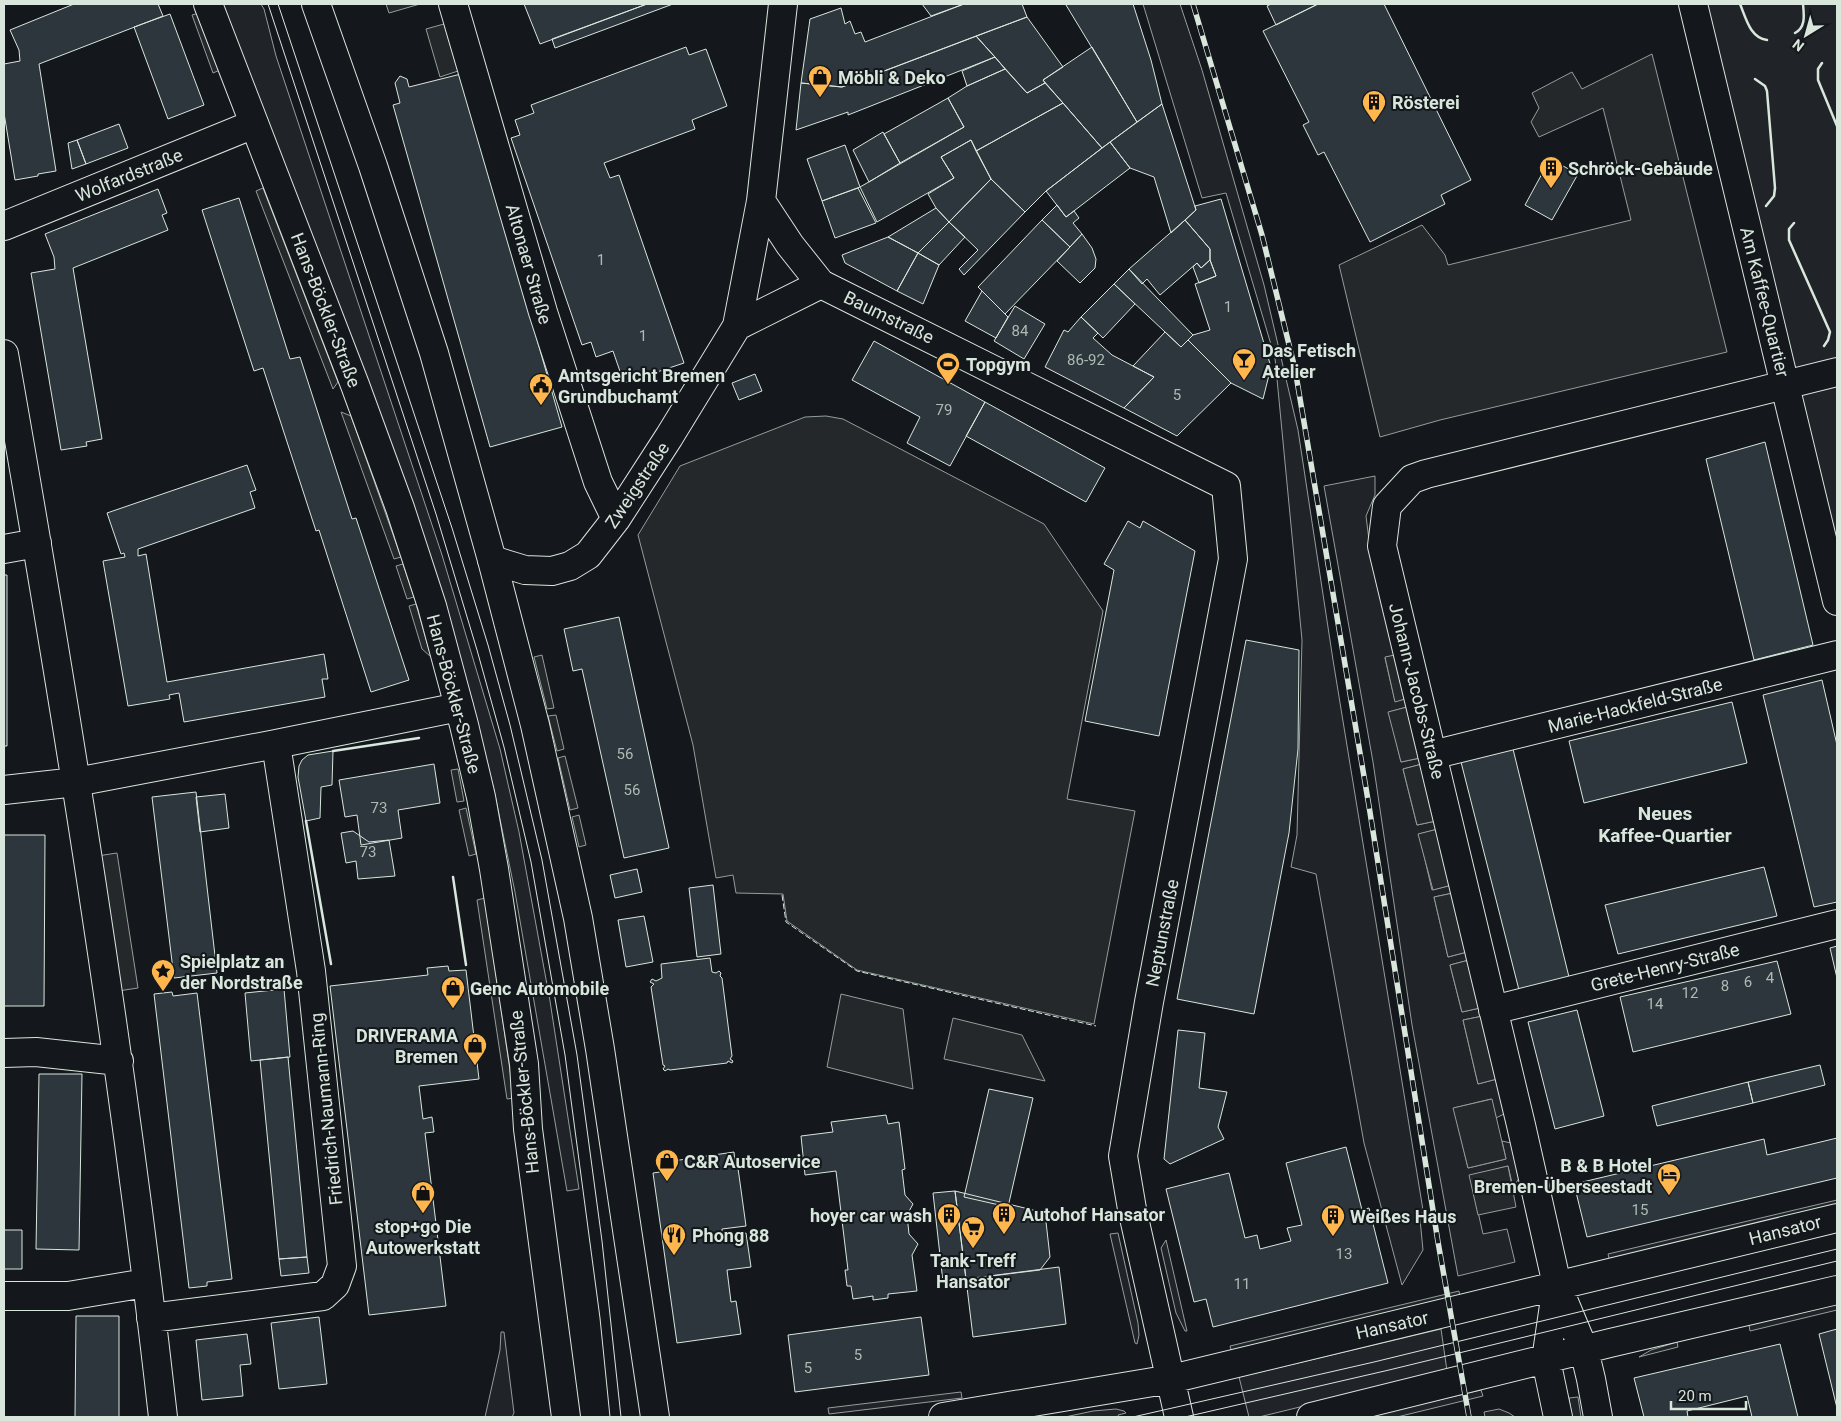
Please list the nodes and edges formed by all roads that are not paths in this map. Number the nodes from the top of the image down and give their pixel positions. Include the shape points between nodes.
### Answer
1 (208, 4) edge
2 (453, 4) edge
3 (783, 4) edge
4 (1693, 4) edge
5 (319, 7) edge
6 (254, 124) junction
7 (761, 201) junction
8 (4, 226) edge
9 (821, 284) junction
10 (737, 326) junction
11 (4, 354) edge
12 (1837, 372) edge
13 (1785, 385) junction
14 (1226, 486) joint
15 (616, 519) junction
16 (37, 543) junction
17 (4, 549) edge
18 (492, 560) junction
19 (1837, 601) edge
20 (1837, 654) edge
21 (459, 707) junction
22 (276, 744) junction
23 (1432, 755) junction
24 (76, 782) junction
25 (4, 790) edge
26 (1837, 924) edge
27 (1493, 1010) junction
28 (4, 1053) edge
29 (119, 1061) junction
30 (1837, 1218) edge
31 (146, 1283) junction
32 (1557, 1285) junction
33 (1837, 1290) edge
34 (4, 1296) edge
35 (151, 1318) junction
36 (1584, 1350) junction
37 (1546, 1360) junction
38 (1171, 1379) junction
39 (163, 1417) edge
40 (566, 1417) edge
41 (655, 1417) edge
42 (943, 1417) edge
43 (1179, 1417) edge
44 (1311, 1417) edge
45 (1558, 1417) edge
46 (1598, 1417) edge

1 - 6 street, Hans-Böckler-Straße
2 - 15 street, Altonaer Straße via 543,312 598,482
3 - 7 street
4 - 13 street, Am Kaffee-Quartier
5 - 18 street via 417,298
6 - 8 street, Wolfardstraße
6 - 21 street, Hans-Böckler-Straße via 400,508 432,606
7 - 9 street, Baumstraße
7 - 10 street, Zweigstraße
9 - 10 street
9 - 14 street, Baumstraße
10 - 15 street, Zweigstraße
11 - 16 street
12 - 13 street, Johann-Jacobs-Straße
13 - 19 street, Am Kaffee-Quartier
13 - 23 street, Johann-Jacobs-Straße via 1412,479 1387,506 1382,546
14 - 38 street, Neptunstraße via 1233,559 1123,1156
15 - 18 street, Zweigstraße via 588,555 570,566 552,571 524,570
16 - 17 street
16 - 24 street
18 - 41 street via 535,725 578,918
20 - 23 street, Marie-Hackfeld-Straße
21 - 22 street
21 - 40 street, Hans-Böckler-Straße via 483,806 524,1064 528,1129
22 - 24 street
22 - 35 street, Friedrich-Naumann-Ring via 311,971 342,1266 334,1285 323,1296
23 - 27 street, Johann-Jacobs-Straße
24 - 25 street
24 - 29 street
26 - 27 street, Grete-Henry-Straße
27 - 32 street, Johann-Jacobs-Straße
28 - 29 street via 36,1052
29 - 31 street
30 - 32 street, Hansator
31 - 34 street via 68,1296
31 - 35 street
32 - 36 street
32 - 37 street
32 - 38 street, Hansator
33 - 36 street
35 - 39 street
36 - 37 street
36 - 46 street
37 - 44 street
37 - 45 street
38 - 42 street, Hansator
38 - 43 street, Neptunstraße

